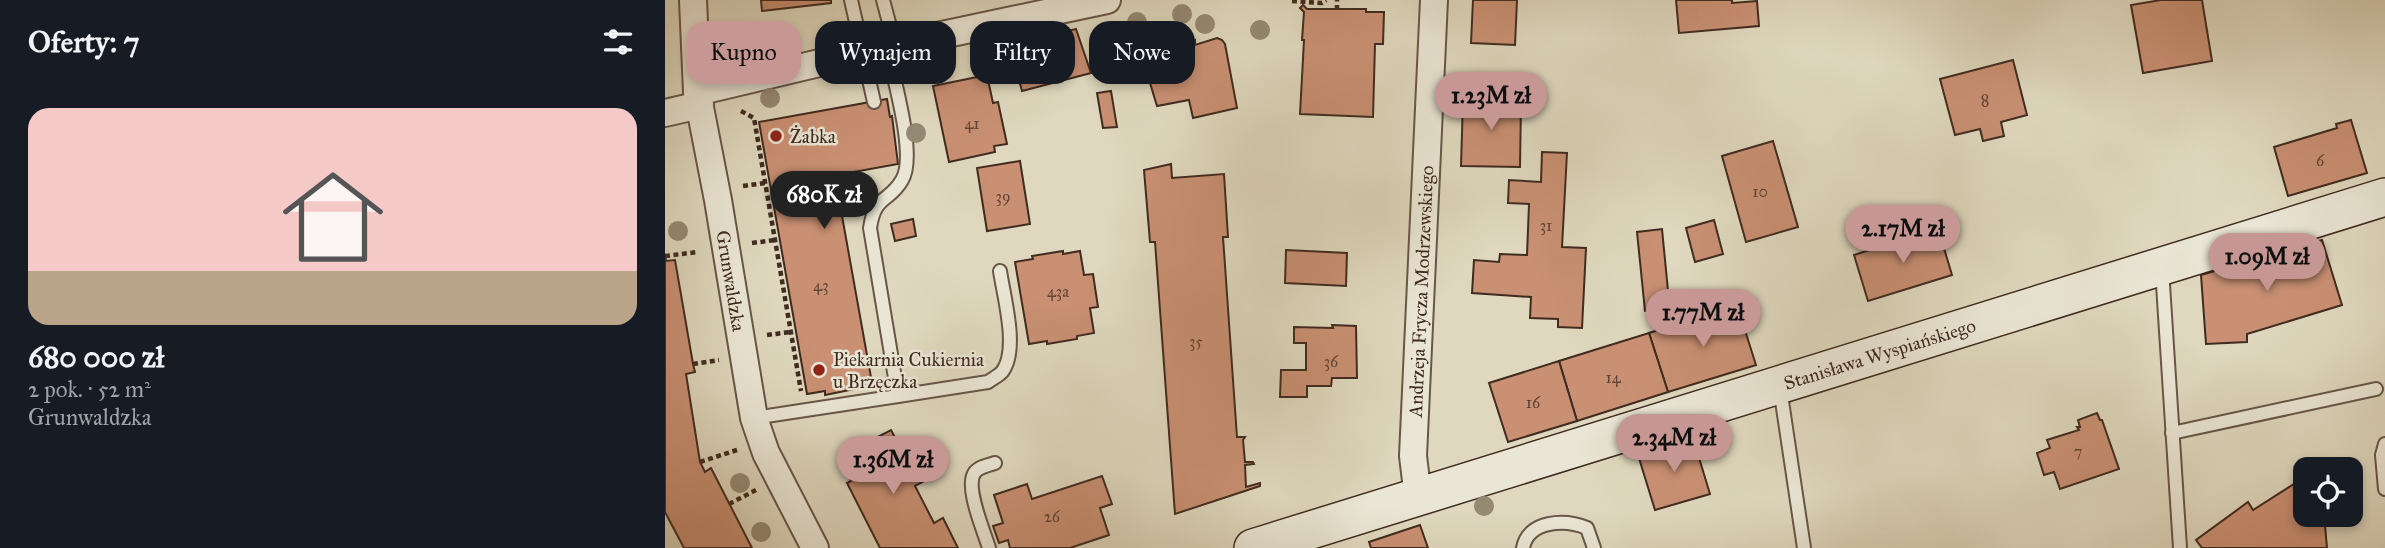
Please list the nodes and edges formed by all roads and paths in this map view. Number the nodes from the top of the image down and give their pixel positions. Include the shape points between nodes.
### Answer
1 (692, 0) edge
2 (851, 0) edge
3 (883, 0) edge
4 (1107, 0) edge
5 (1326, 0) edge
6 (1337, 0) edge
7 (1434, 0) edge
8 (1292, 1) edge
9 (1337, 10) dead end
10 (864, 21) edge
11 (882, 21) edge
12 (956, 32) edge
13 (815, 66) edge
14 (876, 84) edge
15 (891, 84) edge
16 (699, 98) junction
17 (874, 102) dead end
18 (665, 113) edge
19 (748, 115) dead end
20 (765, 183) junction
21 (742, 186) dead end
22 (2385, 197) edge
23 (775, 240) junction
24 (751, 244) dead end
25 (702, 252) dead end
26 (665, 256) edge
27 (2161, 265) junction
28 (1000, 271) dead end
29 (790, 332) junction
30 (766, 335) dead end
31 (720, 360) dead end
32 (693, 364) dead end
33 (1779, 384) junction
34 (2376, 389) dead end
35 (801, 393) dead end
36 (898, 396) junction
37 (754, 418) junction
38 (2172, 433) junction
39 (2385, 444) edge
40 (738, 449) dead end
41 (700, 462) dead end
42 (995, 463) dead end
43 (2385, 489) edge
44 (757, 490) dead end
45 (1418, 497) junction
46 (729, 504) dead end
47 (815, 548) edge
48 (989, 548) edge
49 (1253, 548) edge
50 (1523, 548) edge
51 (1594, 548) edge
52 (1804, 548) edge
53 (2180, 548) edge

1 - 16 street, Grunwaldzka
2 - 10 lane
3 - 11 lane
4 - 12 street
5 - 8 path
6 - 9 path
7 - 45 street, Andrzeja Frycza Modrzewskiego via 1413,456
13 - 16 street
14 - 17 lane
15 - 36 lane via 909,165 893,192 872,212 870,228
16 - 18 street
16 - 37 street, Grunwaldzka
19 - 20 path via 754,118
20 - 21 path
20 - 23 path
22 - 27 street, Stanisława Wyspiańskiego
23 - 24 path
23 - 29 path
25 - 26 path
27 - 33 street, Stanisława Wyspiańskiego
27 - 38 lane
28 - 36 lane via 1010,338 1009,359 1001,374 988,382
29 - 30 path
29 - 35 path
31 - 32 path
33 - 45 street, Stanisława Wyspiańskiego
33 - 52 lane
34 - 38 lane
36 - 37 lane
37 - 47 street, Grunwaldzka via 766,453
38 - 53 lane
39 - 43 lane
40 - 41 path
42 - 48 lane via 977,469 970,487
44 - 46 path
45 - 49 street, Stanisława Wyspiańskiego via 1313,534
50 - 51 lane via 1533,530 1566,521 1587,528

